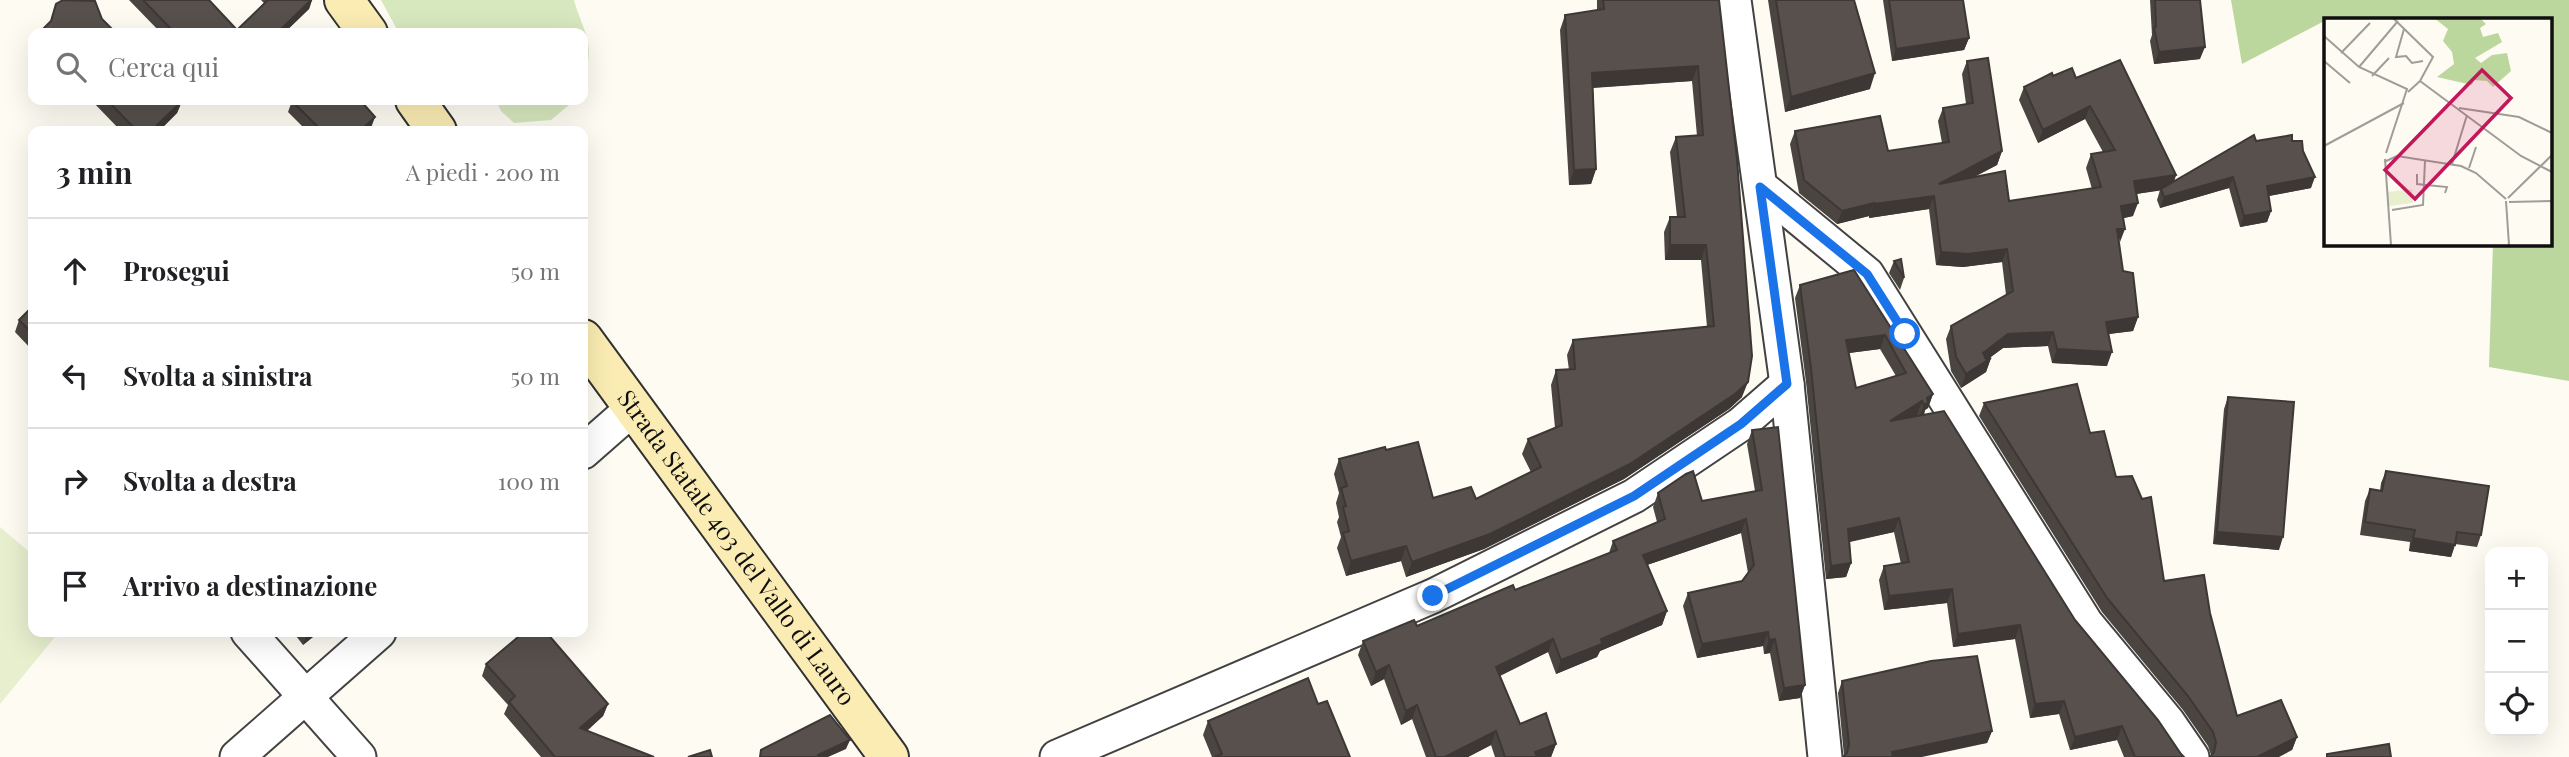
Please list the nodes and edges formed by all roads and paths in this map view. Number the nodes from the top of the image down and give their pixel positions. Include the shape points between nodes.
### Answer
1 (344, 0) edge
2 (1734, 0) edge
3 (364, 28) edge
4 (419, 105) edge
5 (433, 126) edge
6 (1760, 187) junction
7 (588, 346) edge
8 (1787, 384) junction
9 (632, 409) junction
10 (588, 448) edge
11 (252, 637) edge
12 (373, 637) edge
13 (305, 697) junction
14 (237, 757) edge
15 (359, 757) edge
16 (890, 757) edge
17 (1056, 757) edge
18 (1825, 757) edge
19 (2192, 757) edge

1 - 3 main road
2 - 6 street
4 - 5 main road
6 - 8 street
6 - 19 street via 1867,274 2086,623
7 - 9 main road, Strada Statale 403 del Vallo di Lauro
8 - 17 street via 1741,424 1634,496 1433,596
8 - 18 street
9 - 10 street
9 - 16 main road, Strada Statale 403 del Vallo di Lauro
11 - 13 street
12 - 13 street
13 - 14 street
13 - 15 street

